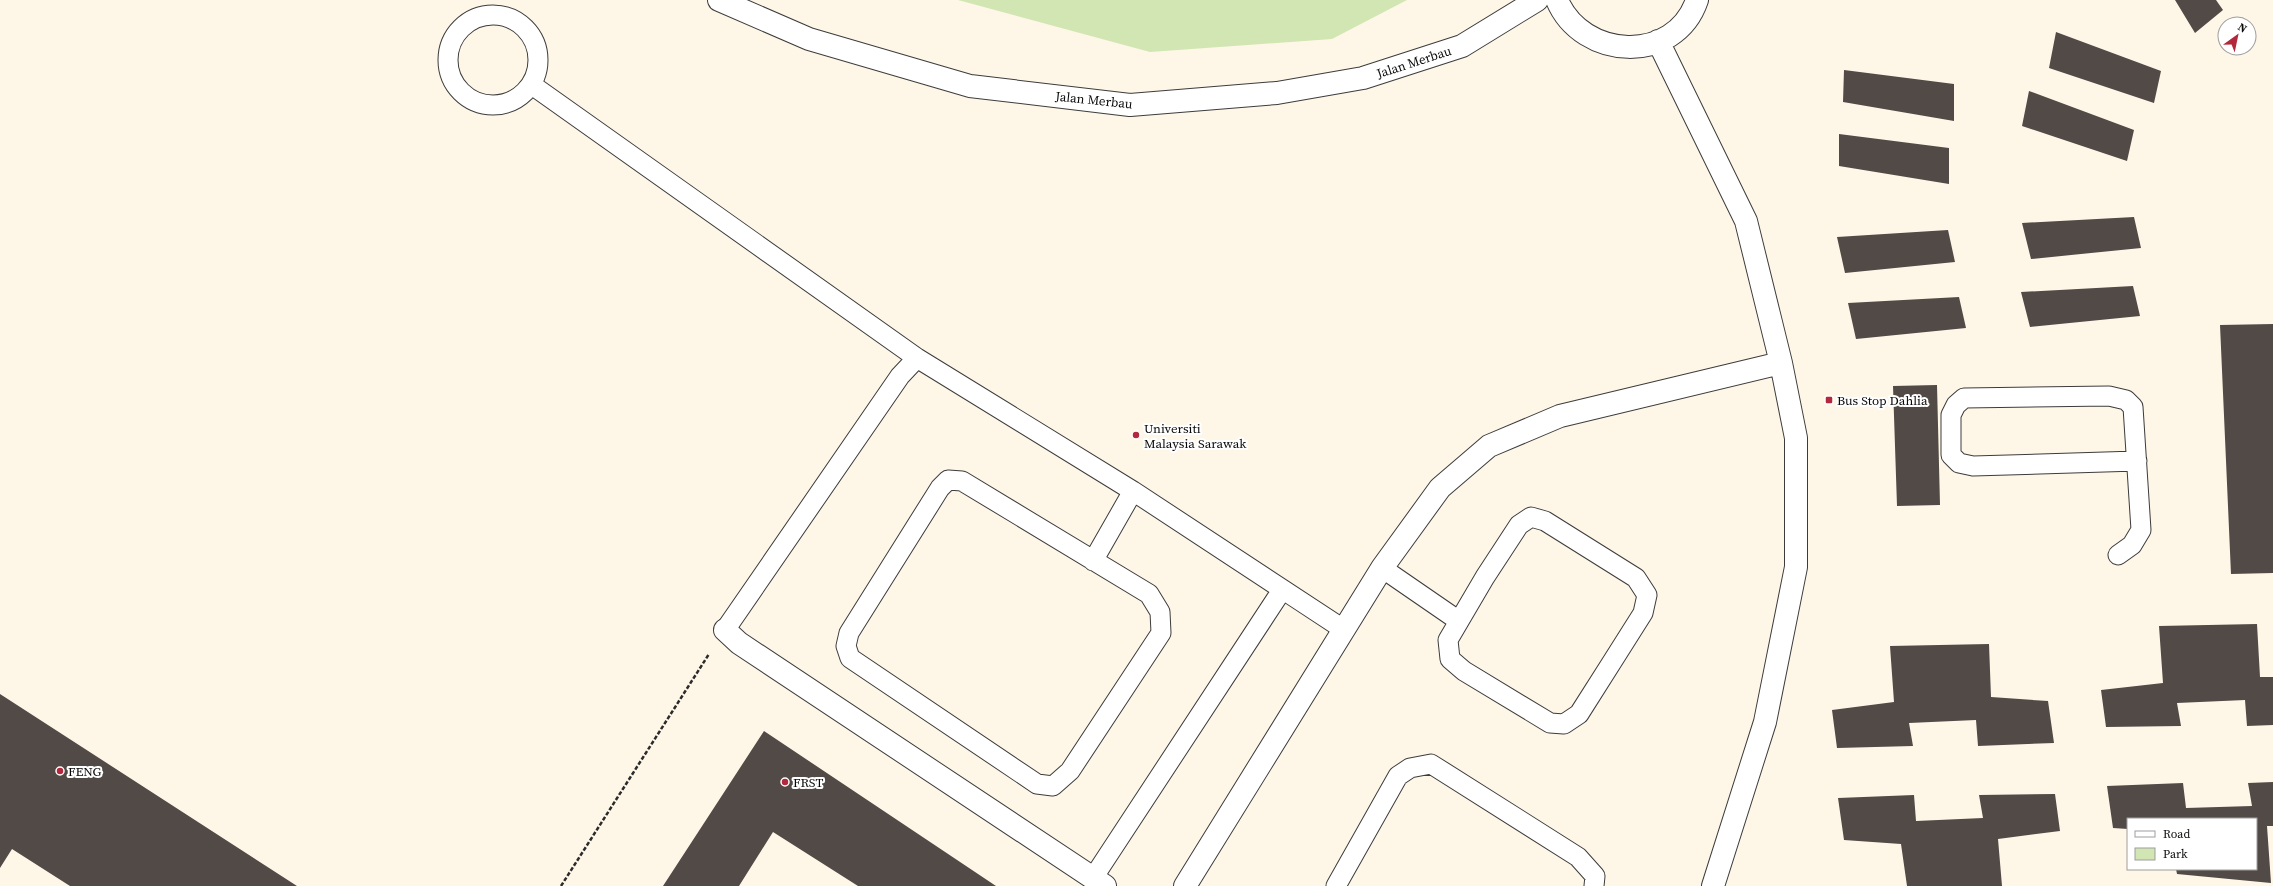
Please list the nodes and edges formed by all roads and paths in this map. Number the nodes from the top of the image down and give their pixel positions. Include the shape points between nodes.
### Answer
1 (720, 0) edge
2 (1537, 0) edge
3 (1557, 0) edge
4 (1697, 0) edge
5 (1658, 41) junction
6 (532, 85) junction
7 (917, 358) junction
8 (1781, 363) junction
9 (2137, 461) junction
10 (1133, 491) junction
11 (2118, 555) dead end
12 (1093, 561) junction
13 (1382, 568) junction
14 (1282, 590) junction
15 (1459, 621) junction
16 (1343, 629) junction
17 (725, 630) junction
18 (1099, 882) edge
19 (561, 886) edge
20 (1185, 886) edge
21 (1336, 886) edge
22 (1594, 886) edge
23 (1713, 886) edge

1 - 2 street, Jalan Merbau via 809,39 970,86 1130,105 1277,93 1363,78 1462,46
3 - 5 street via 1561,11 1575,28 1594,40 1615,47 1637,47
4 - 5 street via 1679,28
5 - 8 street via 1746,221
6 - 6 lane via 538,64 535,42 522,25 502,16 480,16 461,27 450,45 448,67 457,87 473,101 495,106 516,100
6 - 7 lane
7 - 10 lane
7 - 17 lane via 900,376
8 - 13 street via 1560,416 1489,446 1440,488
8 - 23 street via 1796,438 1796,567 1766,722
9 - 9 lane via 1973,466 1958,463 1952,455 1951,415 1956,405 1964,398 2109,396 2126,400 2134,408
9 - 11 lane via 2141,530 2132,545
10 - 12 lane
10 - 14 lane
12 - 12 lane via 1149,594 1160,612 1161,633 1070,771 1053,786 1037,784 850,658 846,646 849,634 940,488 948,480 962,481
13 - 15 lane
13 - 16 street
14 - 16 lane
14 - 18 lane
15 - 15 lane via 1448,640 1450,659 1464,671 1550,723 1564,724 1579,714 1643,613 1647,595 1636,578 1545,520 1531,517 1519,525
16 - 20 street
17 - 18 street via 739,643
17 - 19 path
21 - 22 lane via 1398,776 1410,768 1431,764 1578,857 1595,876

